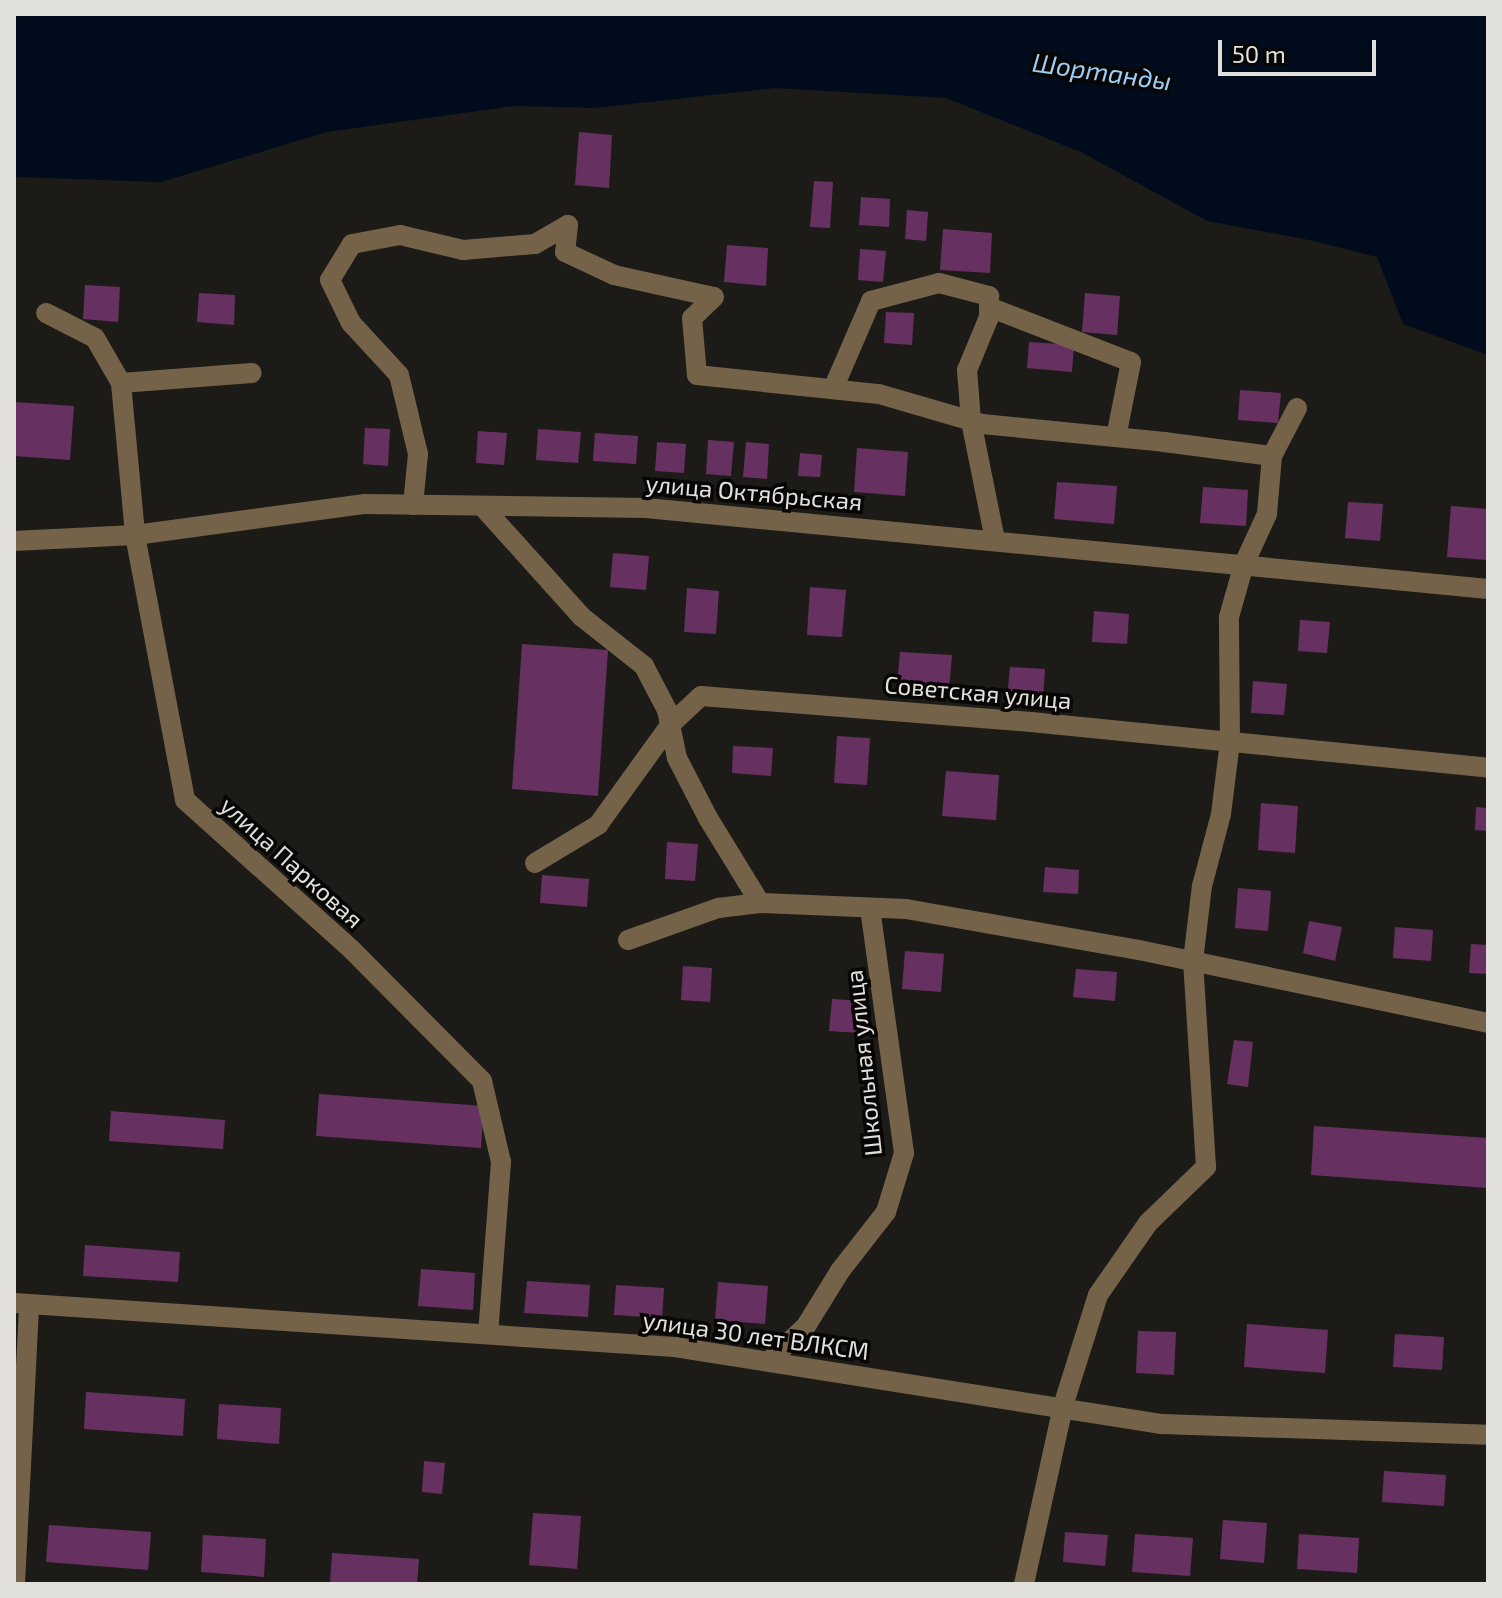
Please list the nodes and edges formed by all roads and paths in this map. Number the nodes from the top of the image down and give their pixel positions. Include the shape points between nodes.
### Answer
1 (989, 307) junction
2 (46, 313) dead end
3 (252, 373) dead end
4 (121, 383) junction
5 (833, 389) junction
6 (1297, 408) dead end
7 (971, 421) junction
8 (1116, 437) junction
9 (1272, 456) junction
10 (413, 505) junction
11 (482, 506) junction
12 (135, 535) junction
13 (995, 540) junction
14 (14, 541) edge
15 (1244, 564) junction
16 (1488, 589) edge
17 (670, 725) junction
18 (1230, 742) junction
19 (1488, 768) edge
20 (535, 863) dead end
21 (760, 903) junction
22 (870, 908) junction
23 (628, 940) dead end
24 (1193, 961) junction
25 (1488, 1023) edge
26 (21, 1303) edge
27 (488, 1334) junction
28 (769, 1361) junction
29 (1063, 1406) junction
30 (1488, 1435) edge
31 (15, 1584) edge
32 (1024, 1584) edge

1 - 5 street via 989,296 939,283 871,301
1 - 7 street via 967,370
1 - 8 street via 1131,362
2 - 4 street, улица Парковая via 95,338
3 - 4 street
4 - 12 street, улица Парковая
5 - 7 street via 879,394
5 - 10 street via 697,375 692,318 714,297 614,275 565,252 568,225 535,244 463,250 400,235 352,244 330,280 351,323 399,375 418,454
6 - 9 street
7 - 8 street
7 - 13 street
8 - 9 street
9 - 15 street via 1267,514
10 - 11 street, улица Октябрьская
10 - 12 street, улица Октябрьская via 365,504
11 - 13 street, улица Октябрьская via 646,508
11 - 17 street via 582,617 644,666
12 - 14 street, улица Октябрьская
12 - 27 street, улица Парковая via 185,800 352,950 482,1081 501,1162
13 - 15 street, улица Октябрьская
15 - 16 street, улица Октябрьская
15 - 18 street via 1229,617
17 - 18 street, Советская улица via 701,696
17 - 20 street, Советская улица via 598,825
17 - 21 street via 677,758
18 - 19 street, Советская улица
18 - 24 street
21 - 22 street
21 - 23 street via 718,908
22 - 24 street via 906,909
22 - 28 street, Школьная улица via 904,1153 886,1212 806,1326
24 - 25 street
24 - 29 street via 1206,1167 1148,1223 1098,1295
26 - 27 street, улица 30 лет ВЛКСМ
26 - 31 street
27 - 28 street, улица 30 лет ВЛКСМ via 675,1347
28 - 29 street, улица 30 лет ВЛКСМ
29 - 30 street, улица 30 лет ВЛКСМ via 1162,1424
29 - 32 street

